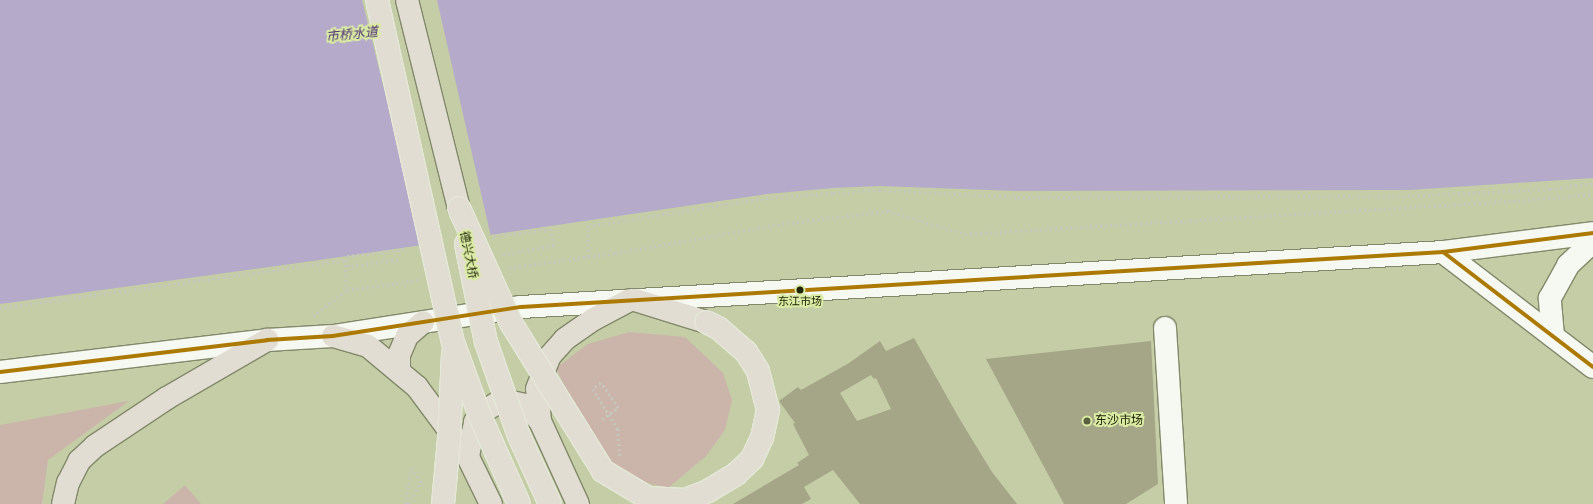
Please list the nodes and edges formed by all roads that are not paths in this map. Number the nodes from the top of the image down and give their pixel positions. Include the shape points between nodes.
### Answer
1 (377, 0) edge
2 (406, 0) edge
3 (459, 208) junction
4 (1593, 233) edge
5 (1593, 242) edge
6 (1443, 252) junction
7 (632, 300) junction
8 (423, 322) junction
9 (1166, 328) dead end
10 (333, 336) junction
11 (1554, 336) junction
12 (267, 340) junction
13 (453, 342) junction
14 (1593, 367) edge
15 (399, 370) junction
16 (0, 372) edge
17 (540, 421) junction
18 (468, 456) junction
19 (63, 504) edge
20 (442, 504) edge
21 (491, 504) edge
22 (519, 504) edge
23 (550, 504) edge
24 (578, 504) edge
25 (1176, 504) edge

1 - 13 main road, bridge
2 - 3 main road, 德兴大桥
3 - 7 main road, bridge via 511,323 603,471 648,498 685,500 708,491 736,474 752,458 762,438 768,410 758,371 746,352 718,328
3 - 23 main road, 德兴大桥, bridge via 486,342 519,436
4 - 6 street
5 - 11 street via 1568,265 1550,298
6 - 7 street
6 - 11 street
7 - 8 street via 521,307
7 - 17 main road via 594,319 565,339 549,357 537,389
8 - 10 street
8 - 15 main road via 407,336 399,355
9 - 25 street
10 - 12 street
10 - 15 main road via 368,346
11 - 14 street
12 - 16 street
12 - 19 main road via 167,398 95,446 79,461 68,483
13 - 20 main road, bridge via 449,439
13 - 22 main road, bridge via 480,416
15 - 18 main road via 417,386
17 - 18 main road via 525,405 502,400 486,410 475,422
17 - 24 main road
18 - 21 main road

